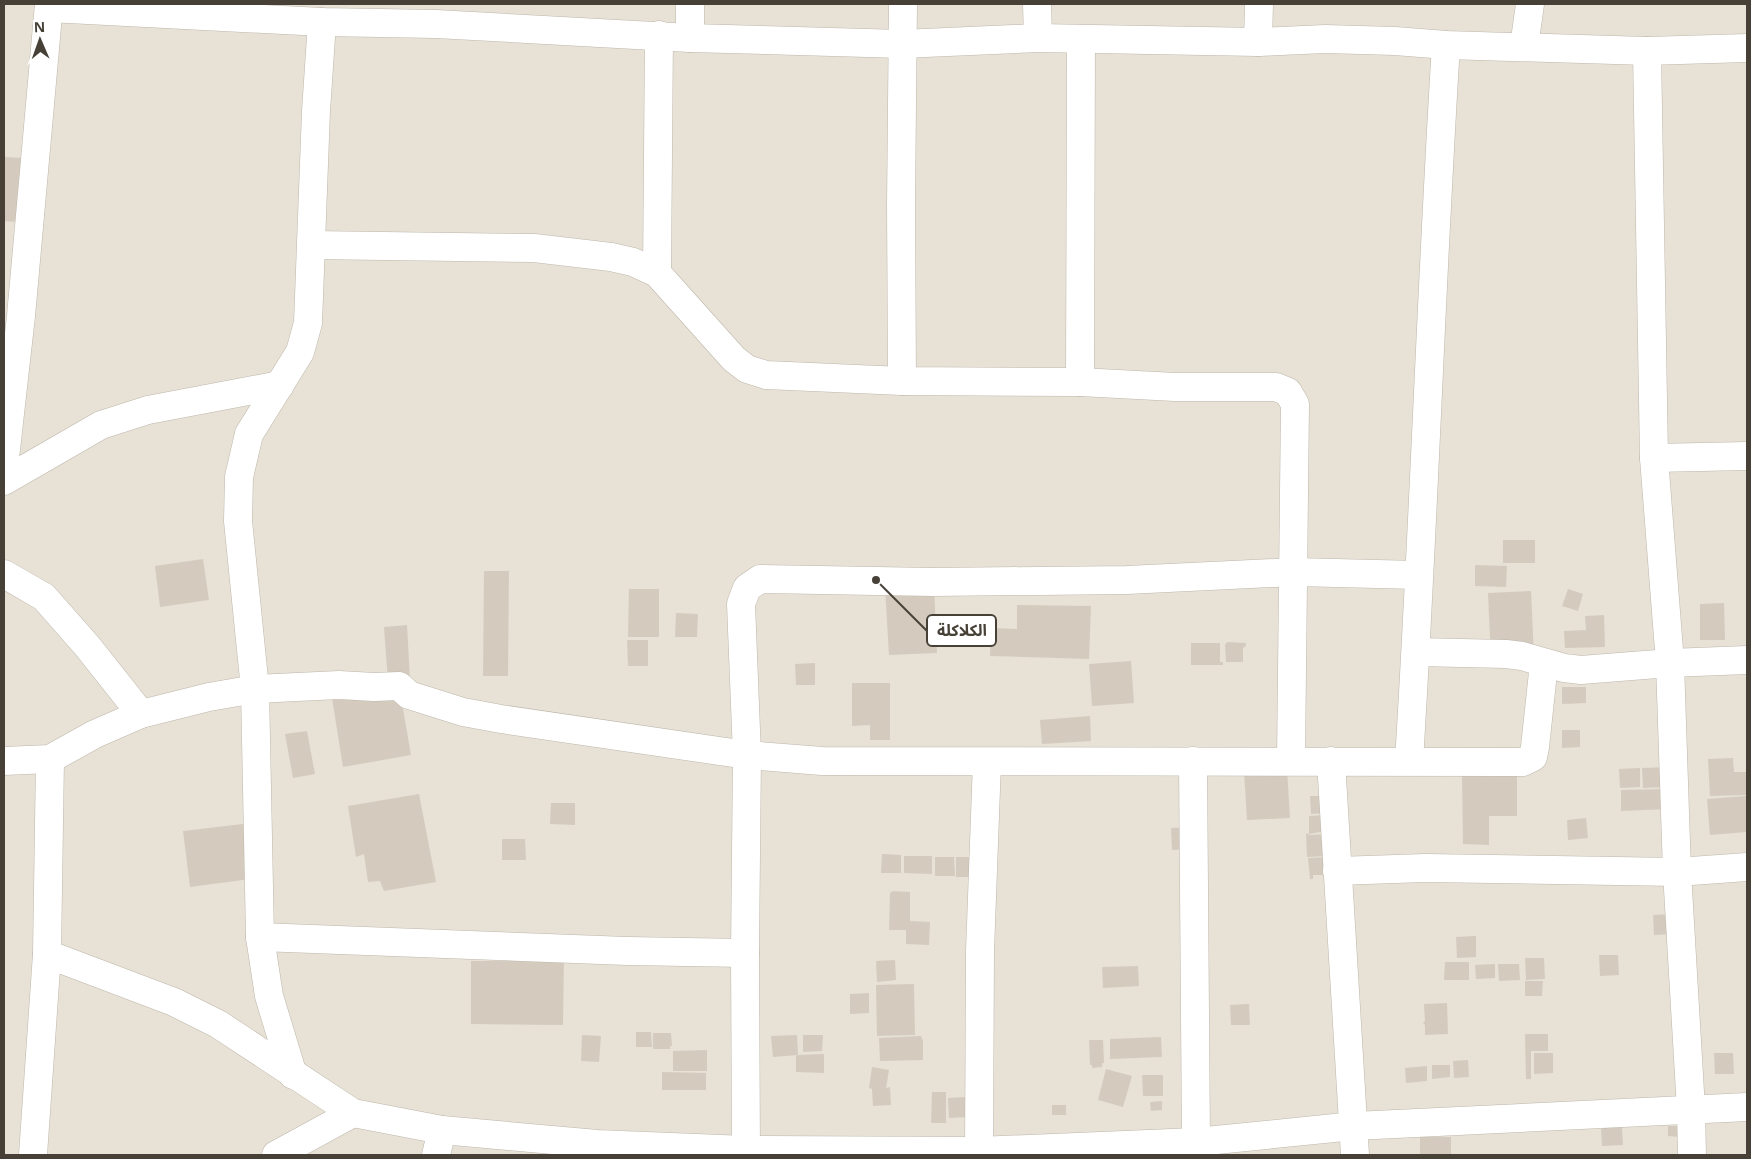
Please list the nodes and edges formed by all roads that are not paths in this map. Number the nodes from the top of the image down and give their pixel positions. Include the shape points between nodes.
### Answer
1 (690, 4) edge
2 (903, 4) edge
3 (1037, 4) edge
4 (1259, 4) edge
5 (1530, 4) edge
6 (49, 6) edge
7 (436, 14) edge
8 (322, 22) junction
9 (659, 35) junction
10 (690, 38) junction
11 (1038, 38) junction
12 (1081, 39) junction
13 (1258, 42) junction
14 (902, 44) junction
15 (1446, 45) junction
16 (1524, 47) junction
17 (1747, 48) edge
18 (1646, 52) junction
19 (312, 246) junction
20 (657, 273) junction
21 (902, 381) junction
22 (1080, 382) junction
23 (280, 385) junction
24 (1747, 456) edge
25 (1654, 458) junction
26 (4, 466) edge
27 (4, 481) edge
28 (1294, 572) junction
29 (4, 574) edge
30 (1418, 575) junction
31 (1416, 652) junction
32 (1747, 660) edge
33 (1670, 662) junction
34 (1544, 663) junction
35 (255, 689) junction
36 (141, 714) junction
37 (748, 755) junction
38 (50, 759) junction
39 (1292, 760) junction
40 (4, 761) edge
41 (1193, 761) junction
42 (1331, 761) junction
43 (1409, 761) junction
44 (987, 762) junction
45 (1747, 867) edge
46 (1337, 871) junction
47 (1677, 872) junction
48 (260, 937) junction
49 (47, 954) junction
50 (745, 954) junction
51 (293, 1075) junction
52 (1747, 1107) edge
53 (1691, 1109) junction
54 (353, 1113) junction
55 (1354, 1126) junction
56 (1196, 1142) junction
57 (439, 1143) edge
58 (979, 1150) junction
59 (746, 1153) edge
60 (34, 1155) edge
61 (276, 1155) edge
62 (1355, 1155) edge
63 (1692, 1155) edge

1 - 10 street
2 - 14 street
3 - 11 street
4 - 13 street
5 - 16 street
6 - 8 street
6 - 26 street
7 - 8 street
7 - 9 street
8 - 19 street
9 - 10 street
9 - 20 street
10 - 14 street
11 - 12 street
11 - 14 street
12 - 13 street
12 - 22 street
13 - 15 street via 1333,40
14 - 21 street
15 - 16 street
15 - 30 street
16 - 18 street
17 - 18 street
18 - 25 street
19 - 20 street via 534,248 611,257 633,262
19 - 23 street via 308,323 300,352
20 - 21 street via 734,359 748,369 766,375
21 - 22 street
22 - 28 street via 1175,387 1276,387 1288,392 1295,404
23 - 27 street via 148,410 101,425
23 - 35 street via 249,434 239,477 238,521
24 - 25 street
25 - 33 street
28 - 30 street
28 - 37 street via 1127,580 933,582 760,579 746,588 741,604
28 - 39 street
29 - 36 street via 44,598
30 - 31 street
31 - 34 street via 1506,654
31 - 43 street
32 - 33 street
33 - 34 street via 1581,670
33 - 47 street
34 - 43 street via 1532,757 1523,762
35 - 36 street
35 - 37 street via 339,684 399,686 409,695 463,712
35 - 48 street
36 - 38 street
37 - 44 street via 822,761
37 - 50 street
38 - 40 street
38 - 49 street
39 - 41 street
39 - 42 street
41 - 44 street
41 - 56 street
42 - 43 street
42 - 46 street
44 - 58 street via 980,951
45 - 47 street
46 - 47 street via 1425,868
46 - 55 street
47 - 53 street
48 - 50 street
48 - 51 street via 269,996
49 - 51 street via 174,1002 218,1024
49 - 60 street
50 - 59 street
51 - 54 street
52 - 53 street
53 - 55 street
53 - 63 street
54 - 57 street
54 - 61 street
55 - 56 street
55 - 62 street
56 - 58 street
57 - 59 street via 597,1144
58 - 59 street

